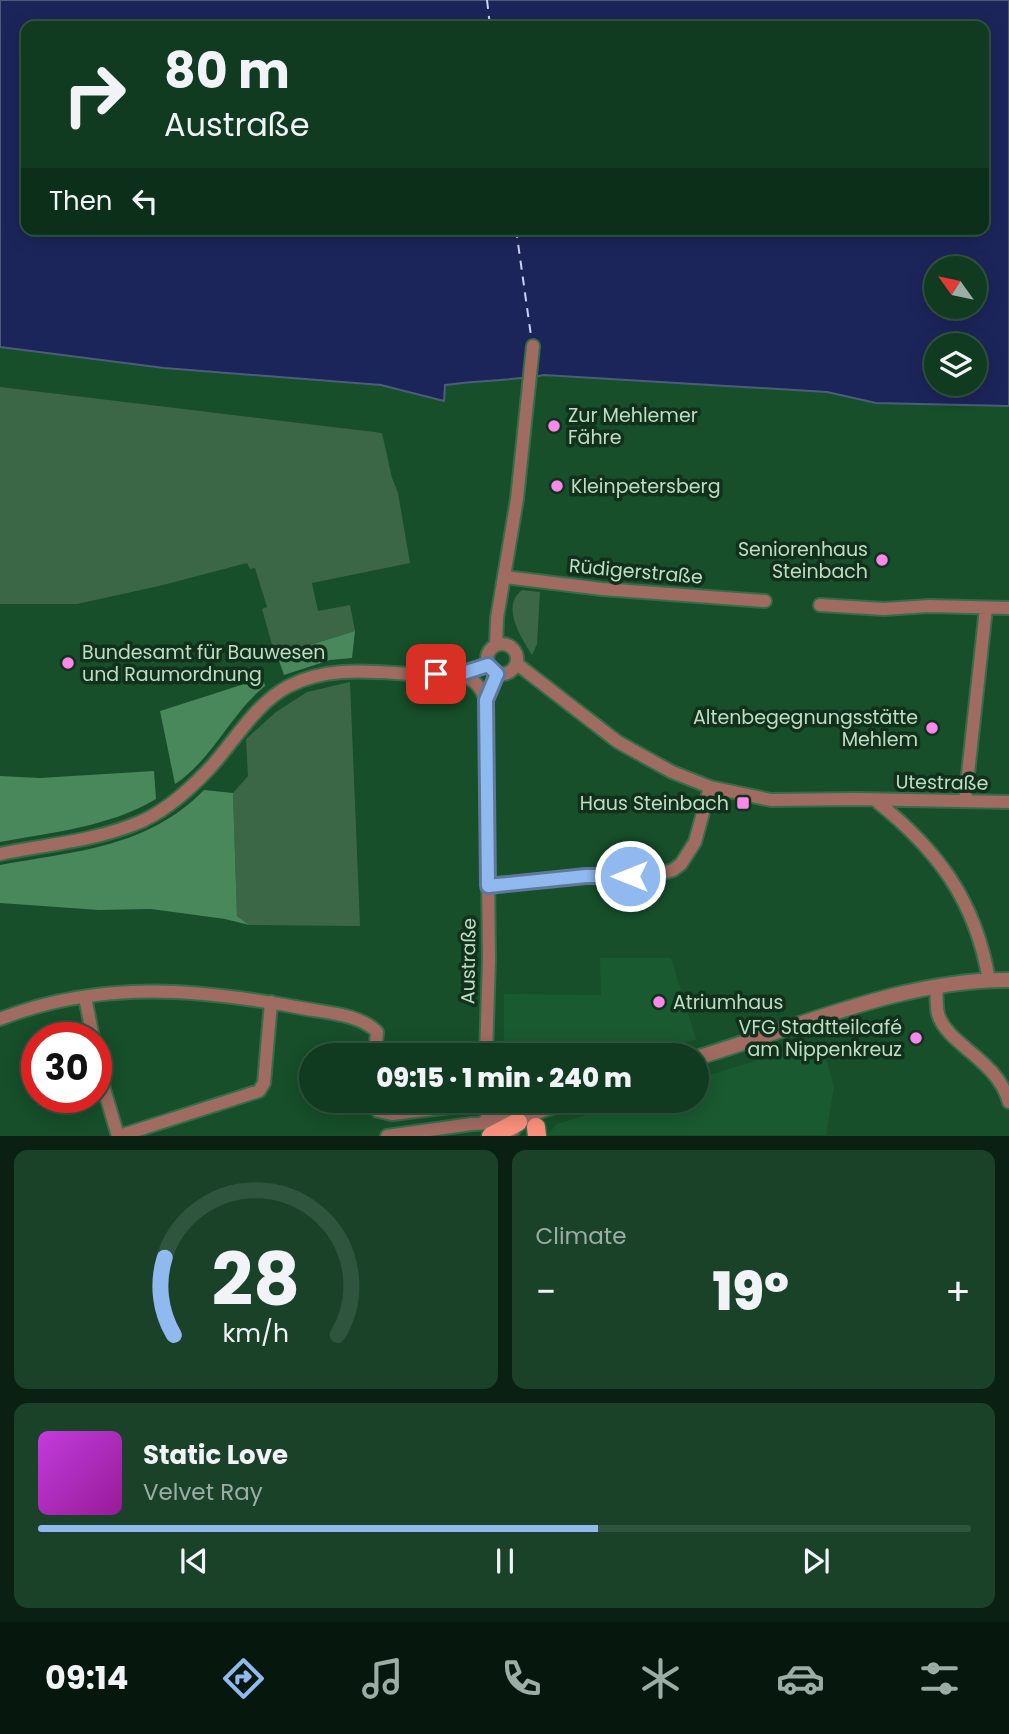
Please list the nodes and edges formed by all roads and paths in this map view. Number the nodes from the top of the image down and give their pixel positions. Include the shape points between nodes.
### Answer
1 (533, 346) dead end
2 (505, 577) junction
3 (765, 601) dead end
4 (820, 605) dead end
5 (986, 608) junction
6 (1009, 608) edge
7 (496, 645) junction
8 (517, 663) junction
9 (493, 669) junction
10 (460, 674) junction
11 (486, 700) junction
12 (709, 786) junction
13 (875, 800) junction
14 (965, 801) junction
15 (1009, 802) edge
16 (0, 854) edge
17 (488, 886) junction
18 (1009, 980) edge
19 (989, 981) junction
20 (936, 987) junction
21 (85, 997) junction
22 (271, 1002) junction
23 (0, 1019) edge
24 (90, 1022) edge
25 (376, 1043) edge
26 (486, 1043) edge
27 (709, 1054) edge
28 (1009, 1102) edge
29 (112, 1113) edge
30 (504, 1113) edge
31 (544, 1113) edge
32 (522, 1128) edge
33 (119, 1136) edge
34 (387, 1136) edge
35 (491, 1136) edge

1 - 2 street, Austraße
2 - 3 street, Rüdigerstraße
2 - 7 street, Austraße
4 - 5 street
5 - 6 street
5 - 14 street
7 - 8 street via 513,649
7 - 9 street, Austraße via 488,652
8 - 9 street via 508,674
8 - 12 street, Utestraße via 618,743
9 - 10 street
9 - 11 street, Austraße
10 - 11 street via 481,687
10 - 16 street via 347,671 289,686 259,709 201,777 155,814 107,833
11 - 17 street, Austraße
12 - 13 street, Utestraße via 771,800
12 - 17 street via 695,842 673,870 653,876 586,876
13 - 14 street, Utestraße
13 - 19 street via 915,835 959,889 978,933
14 - 15 street, Utestraße
17 - 26 street, Austraße
18 - 19 street
19 - 20 street
20 - 27 street via 872,1002
20 - 28 street via 937,1013 943,1024 994,1073
21 - 22 street via 154,989
21 - 23 street
21 - 24 street
22 - 25 street via 371,1026 377,1032
22 - 33 street via 264,1083 259,1091
29 - 33 street
30 - 32 street
31 - 32 street
32 - 34 street via 472,1124
32 - 35 main road

